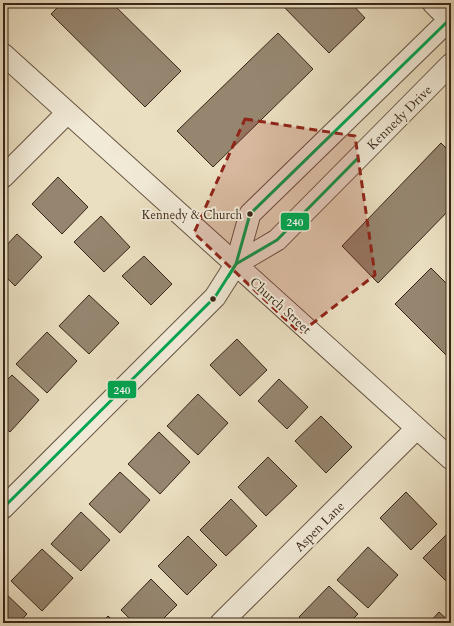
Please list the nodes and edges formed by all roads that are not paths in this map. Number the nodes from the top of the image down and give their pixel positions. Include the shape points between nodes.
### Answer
1 (433, 3) edge
2 (451, 20) edge
3 (3, 54) edge
4 (451, 64) edge
5 (67, 113) junction
6 (3, 177) edge
7 (236, 264) junction
8 (416, 429) junction
9 (451, 459) edge
10 (3, 508) edge
11 (221, 623) edge

1 - 2 street
2 - 7 street via 250,214
3 - 5 street, Church Street
4 - 7 street, Kennedy Drive via 277,240
5 - 6 street
5 - 7 street, Church Street
7 - 8 street, Church Street
7 - 10 street via 215,297
8 - 9 street, Church Street
8 - 11 street, Aspen Lane

